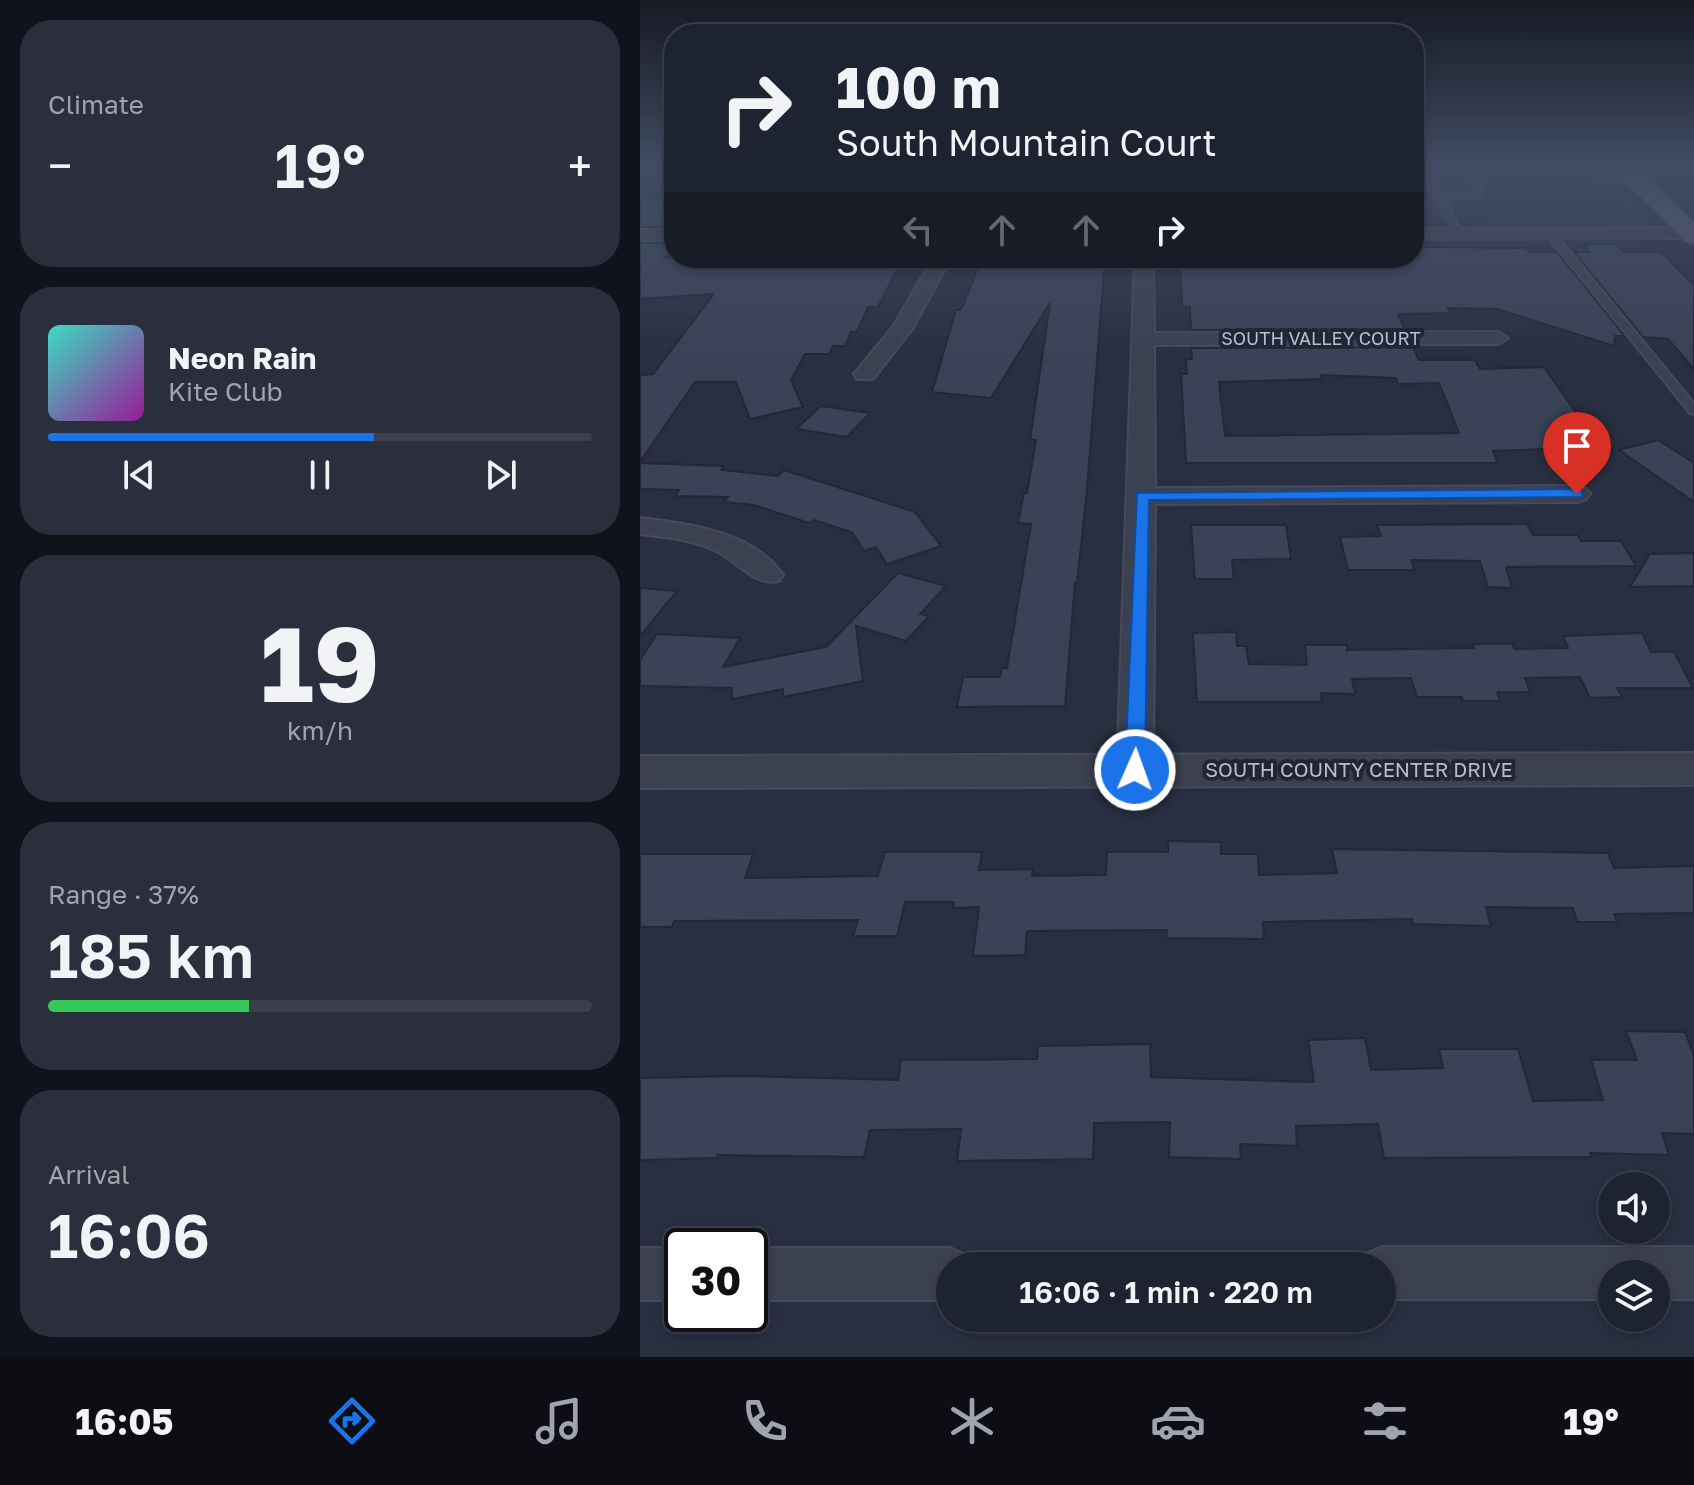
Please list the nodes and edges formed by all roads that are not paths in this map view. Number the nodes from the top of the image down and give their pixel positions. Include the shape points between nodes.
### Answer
1 (1457, 229) edge
2 (1550, 233) junction
3 (1424, 234) edge
4 (1460, 234) junction
5 (1693, 234) edge
6 (640, 235) edge
7 (664, 235) edge
8 (936, 268) edge
9 (1144, 268) edge
10 (1498, 338) dead end
11 (1143, 339) junction
12 (865, 374) dead end
13 (1694, 411) edge
14 (1577, 494) dead end
15 (1142, 496) junction
16 (640, 526) edge
17 (769, 575) dead end
18 (1694, 769) edge
19 (1135, 770) junction
20 (640, 772) edge
21 (1396, 1273) edge
22 (1694, 1273) edge
23 (640, 1274) edge
24 (664, 1274) edge
25 (768, 1274) edge
26 (936, 1274) edge

1 - 4 lane
2 - 4 street
2 - 5 street
2 - 13 lane
3 - 4 street
6 - 7 street
8 - 12 street via 902,329
9 - 11 street
10 - 11 street, SOUTH VALLEY COURT
11 - 15 street
14 - 15 street
15 - 19 street
16 - 17 street via 703,535 746,553
18 - 19 street, SOUTH COUNTY CENTER DRIVE
19 - 20 street, SOUTH COUNTY CENTER DRIVE
21 - 22 street
23 - 24 street
25 - 26 street

